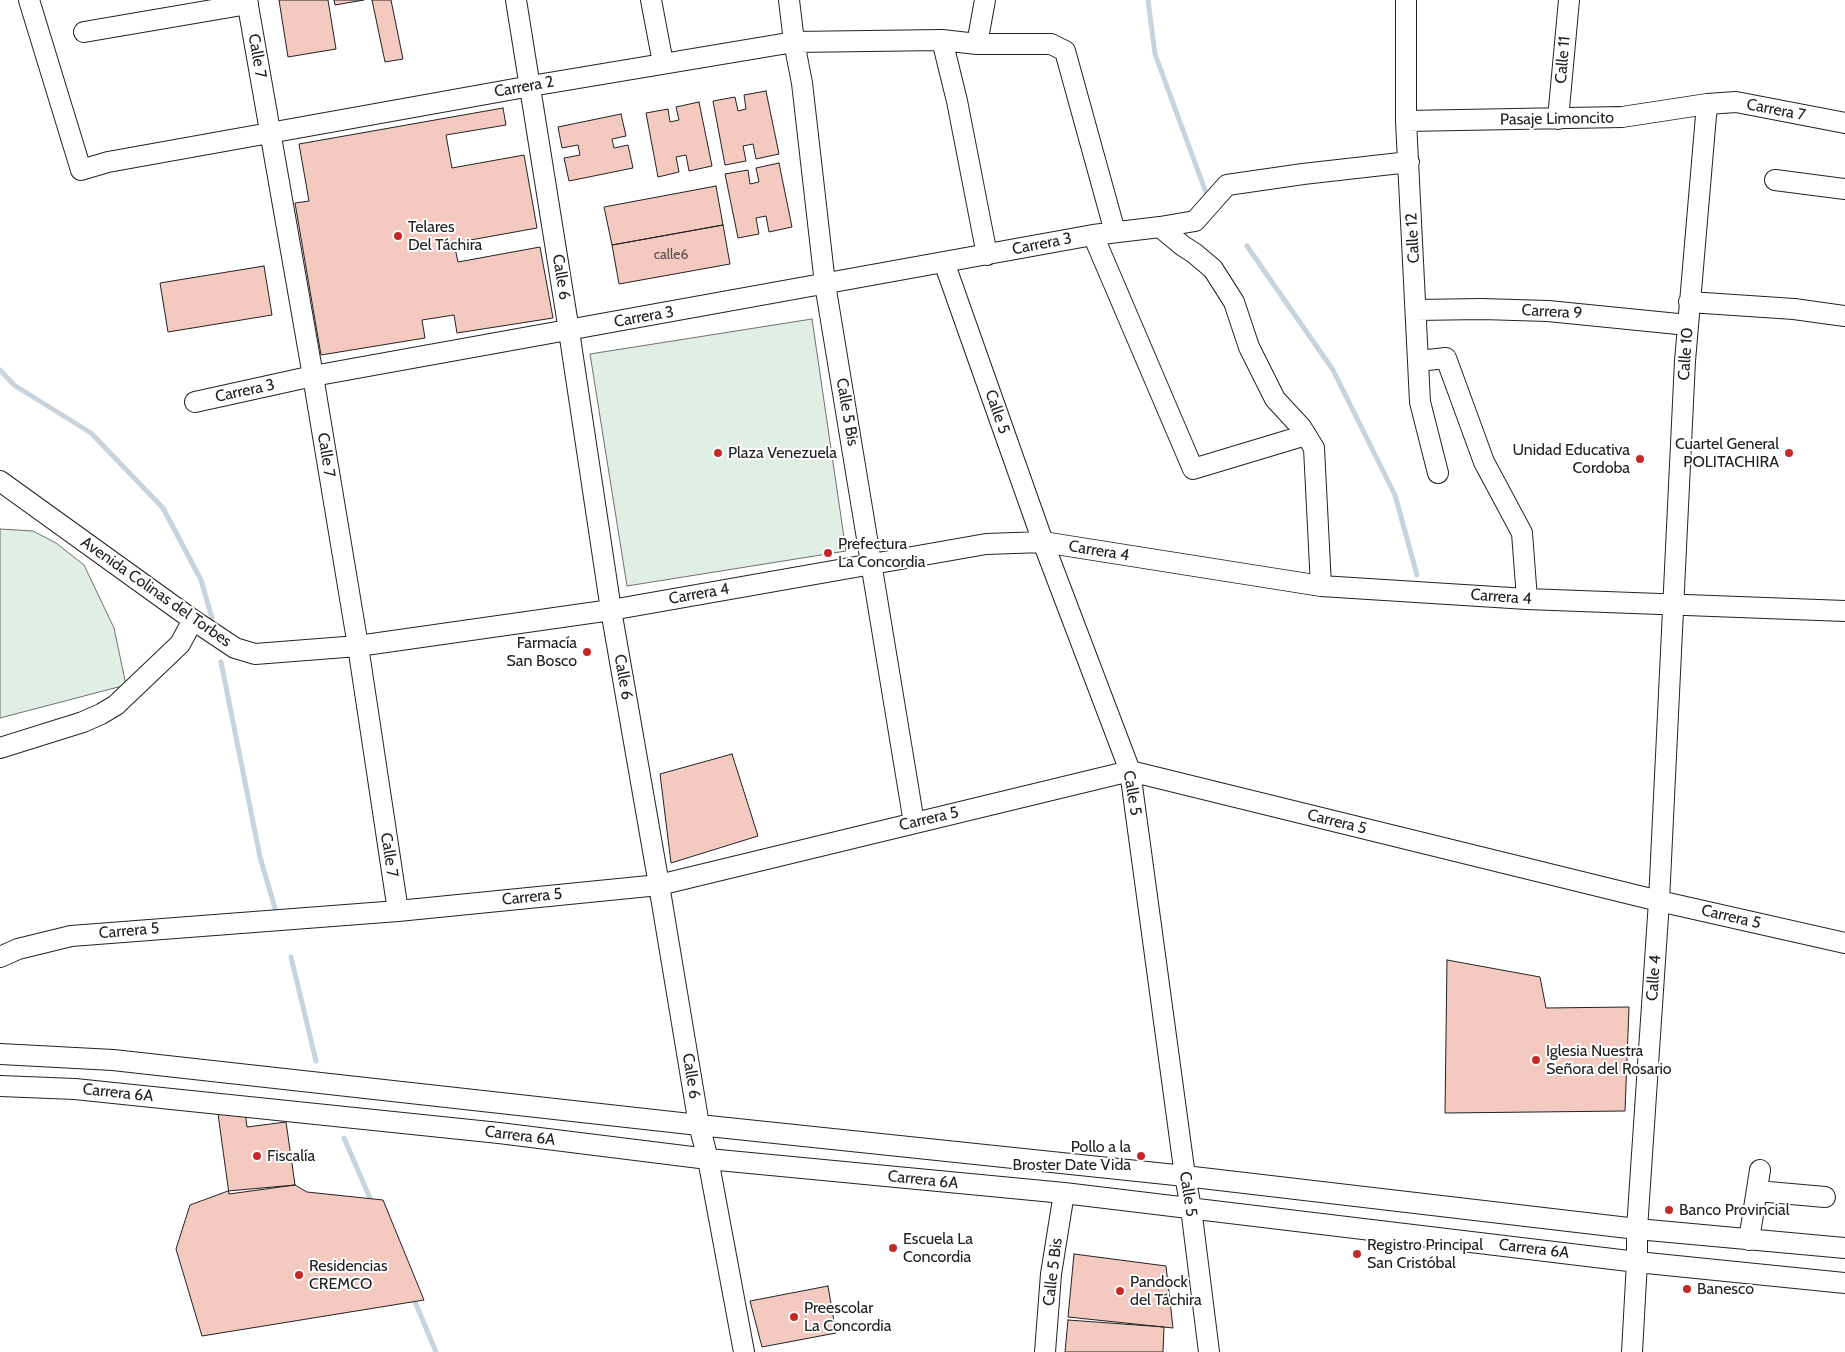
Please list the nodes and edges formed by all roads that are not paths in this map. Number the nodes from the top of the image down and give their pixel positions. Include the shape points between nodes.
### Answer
1 (29, 0) edge
2 (516, 0) edge
3 (651, 0) edge
4 (788, 0) edge
5 (985, 0) edge
6 (1406, 0) edge
7 (1569, 0) edge
8 (248, 2) edge
9 (84, 32) dead end
10 (942, 40) junction
11 (794, 42) junction
12 (977, 44) junction
13 (663, 64) junction
14 (531, 86) junction
15 (1707, 104) junction
16 (1558, 119) junction
17 (1406, 121) junction
18 (1845, 123) edge
19 (270, 133) junction
20 (1409, 162) junction
21 (1776, 180) dead end
22 (1845, 189) edge
23 (1160, 227) junction
24 (1115, 232) junction
25 (1093, 235) junction
26 (987, 255) junction
27 (944, 262) junction
28 (825, 284) junction
29 (1689, 302) junction
30 (1416, 310) junction
31 (1845, 316) edge
32 (1688, 325) junction
33 (569, 331) junction
34 (1418, 361) junction
35 (313, 376) junction
36 (195, 402) dead end
37 (1306, 434) junction
38 (1438, 473) dead end
39 (0, 481) edge
40 (1042, 542) junction
41 (872, 564) junction
42 (1322, 586) junction
43 (1527, 599) junction
44 (1673, 604) junction
45 (611, 610) junction
46 (1845, 611) edge
47 (193, 620) junction
48 (358, 646) junction
49 (0, 748) edge
50 (1130, 772) junction
51 (914, 823) junction
52 (659, 885) junction
53 (1659, 901) junction
54 (398, 911) junction
55 (1845, 943) edge
56 (0, 957) edge
57 (0, 1054) edge
58 (0, 1086) edge
59 (699, 1125) junction
60 (708, 1159) junction
61 (1760, 1170) dead end
62 (1185, 1176) junction
63 (1756, 1191) junction
64 (1064, 1193) junction
65 (1825, 1197) dead end
66 (1191, 1208) junction
67 (1637, 1229) junction
68 (1749, 1240) junction
69 (1845, 1248) edge
70 (1637, 1262) junction
71 (1845, 1283) edge
72 (744, 1352) edge
73 (1046, 1352) edge
74 (1209, 1352) edge
75 (1632, 1352) edge

1 - 19 street, Carrera 2 via 81,170 108,162
2 - 14 street, Calle 6
3 - 13 street
4 - 11 street, Calle 5 Bis
5 - 12 street
6 - 17 street, Calle 12
7 - 16 street, Calle 11
8 - 9 street
8 - 19 street, Calle 7
10 - 11 street, Carrera 2
10 - 12 street, Carrera 2
10 - 26 street
11 - 13 street, Carrera 2
11 - 28 street, Calle 5 Bis via 802,82
12 - 24 street, Carrera 2 via 1051,44 1065,51
13 - 14 street, Carrera 2
14 - 19 street, Carrera 2
14 - 33 street, Calle 6
15 - 16 street, Pasaje Limoncito via 1622,117
15 - 18 street, Carrera 7 via 1736,102
15 - 29 street, Calle 10
16 - 17 street, Pasaje Limoncito
17 - 20 street, Calle 12
19 - 35 street, Calle 7
20 - 23 street, Carrera 3 via 1227,185 1195,221
20 - 30 street, Calle 12
21 - 22 street
23 - 24 street, Carrera 3
23 - 37 street via 1213,269 1234,302 1249,347 1275,399
24 - 25 street, Carrera 3
25 - 26 street, Carrera 3
25 - 37 street via 1193,469
26 - 27 street, Carrera 3
27 - 28 street, Carrera 3
27 - 40 street, Calle 5
28 - 33 street, Carrera 3
28 - 41 street, Calle 5 Bis
29 - 31 street
29 - 32 street, Calle 10
30 - 32 street, Carrera 9 via 1548,311
30 - 34 street, Calle 12
32 - 44 street, Calle 10
33 - 35 street, Carrera 3
33 - 45 street, Calle 6
34 - 38 street, Calle 12 via 1420,402
34 - 43 street via 1446,358 1484,462 1522,533
35 - 36 street, Carrera 3
35 - 48 street, Calle 7
37 - 42 street via 1314,448
39 - 47 street, Avenida Colinas del Torbes
40 - 41 street, Carrera 4 via 986,544
40 - 42 street, Carrera 4
40 - 50 street, Calle 5
41 - 45 street, Carrera 4
41 - 51 street, Calle 5 Bis
42 - 43 street, Carrera 4
43 - 44 street, Carrera 4
44 - 46 street, Carrera 4
44 - 53 street, Calle 4
45 - 48 street, Carrera 4
45 - 52 street, Calle 6
47 - 48 street, Avenida Colinas del Torbes via 235,648 255,654
47 - 49 street via 180,644 116,705 83,722
48 - 54 street, Calle 7
50 - 51 street, Carrera 5
50 - 53 street, Carrera 5
50 - 62 street, Calle 5
51 - 52 street, Carrera 5
52 - 54 street, Carrera 5
52 - 59 street, Calle 6
53 - 55 street, Carrera 5
53 - 67 street, Calle 4
54 - 56 street, Carrera 5 via 71,936 18,949
57 - 59 street, Carrera 6A via 113,1060
58 - 60 street, Carrera 6A via 75,1089 499,1133
59 - 60 street, Calle 6
59 - 62 street, Carrera 6A
60 - 64 street, Carrera 6A
60 - 72 street, Calle 6
61 - 63 street
62 - 66 street, Calle 5
62 - 67 street, Carrera 6A
63 - 65 street
63 - 68 street
64 - 66 street, Carrera 6A
64 - 73 street, Calle 5 Bis via 1051,1274
66 - 70 street, Carrera 6A
66 - 74 street, Calle 5
67 - 68 street, Carrera 6A
67 - 70 street, Calle 4
68 - 69 street, Carrera 6A
70 - 71 street, Carrera 6A
70 - 75 street, Calle 4

